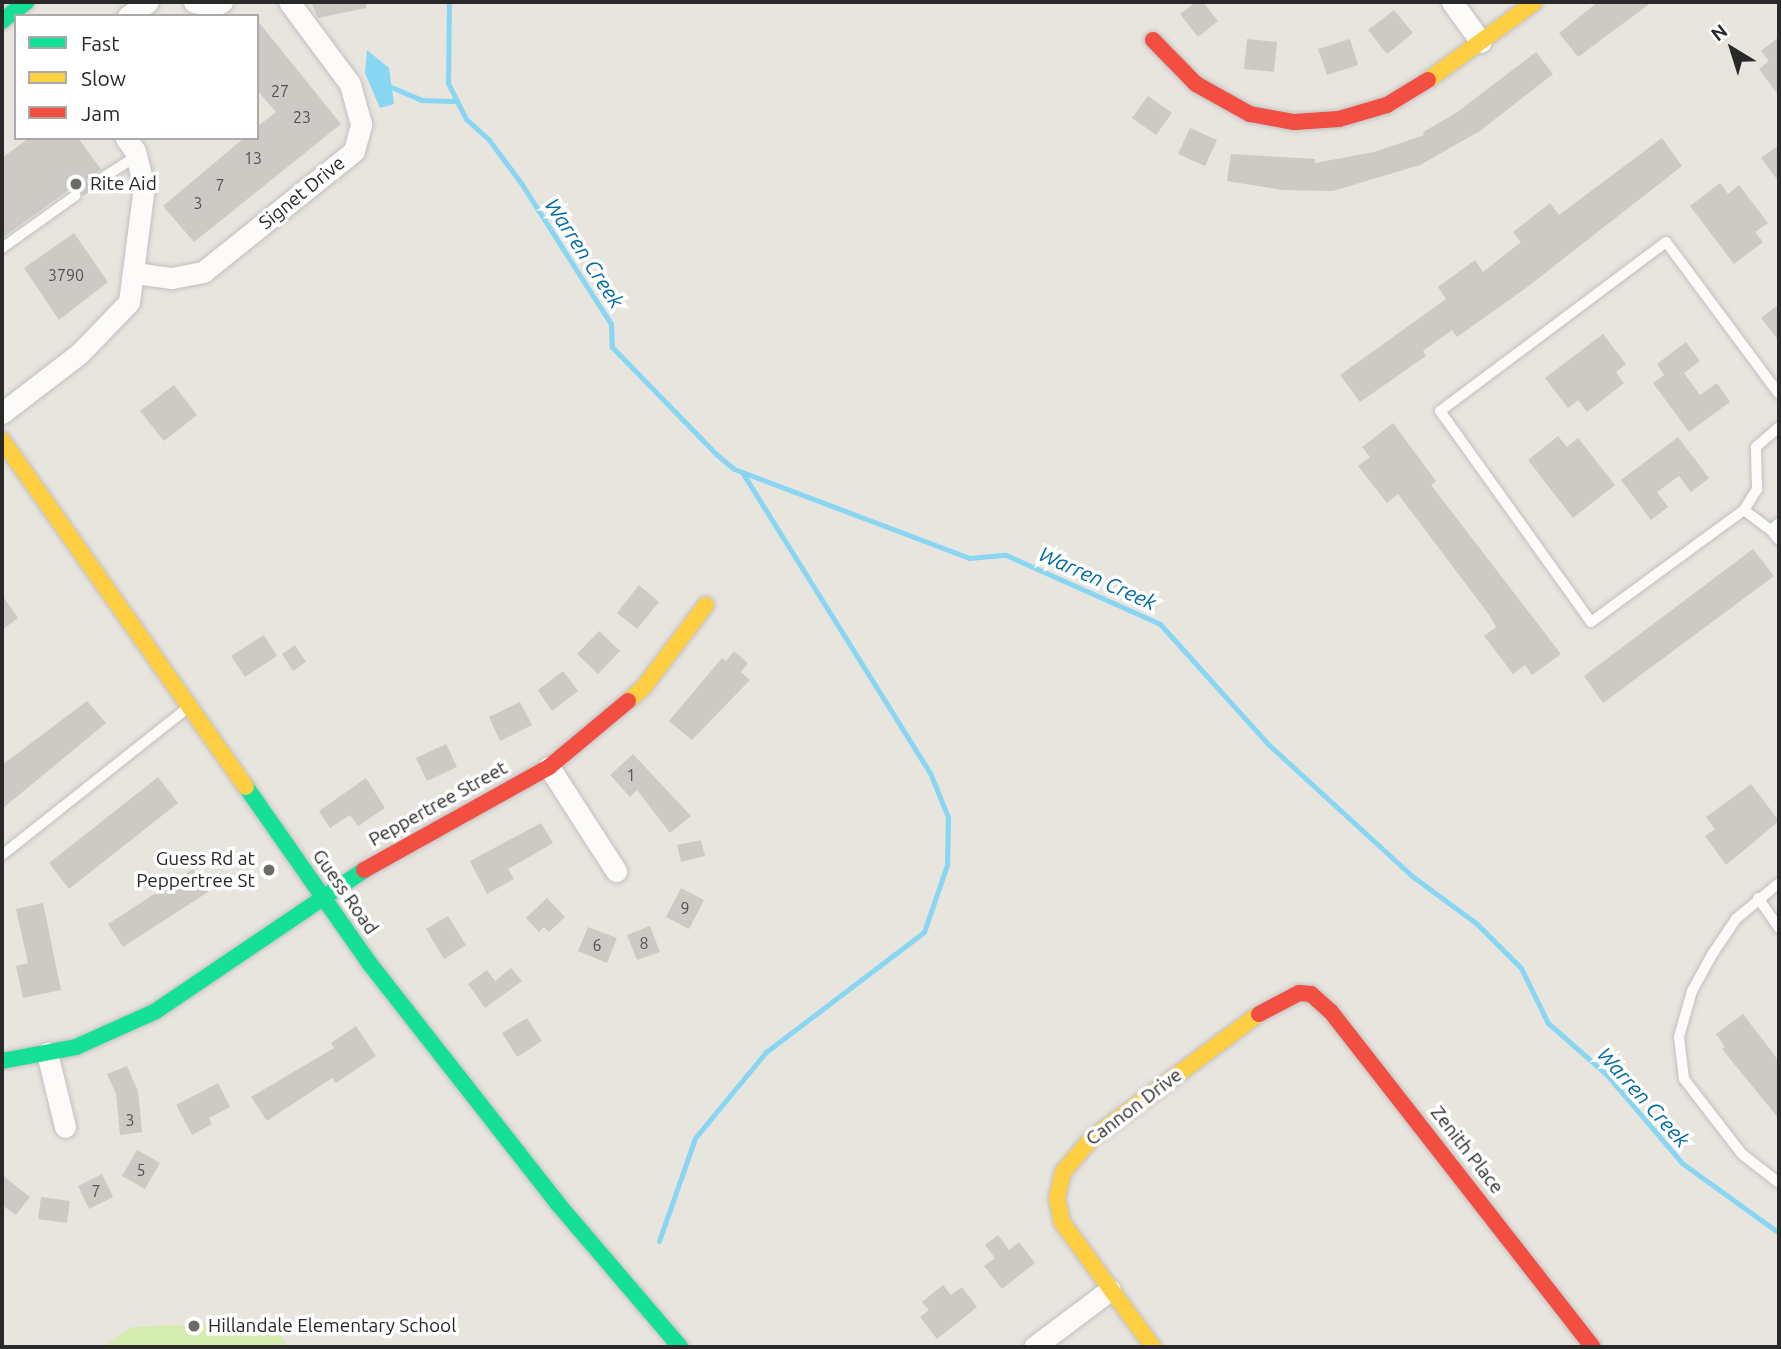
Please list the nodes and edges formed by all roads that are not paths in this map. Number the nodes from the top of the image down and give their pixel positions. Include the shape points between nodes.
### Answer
1 (26, 2) edge
2 (148, 2) edge
3 (289, 2) edge
4 (1451, 2) edge
5 (1535, 2) edge
6 (131, 14) edge
7 (2, 21) edge
8 (1153, 40) dead end
9 (1480, 42) junction
10 (131, 147) edge
11 (93, 184) dead end
12 (75, 196) dead end
13 (2, 248) edge
14 (135, 273) junction
15 (1779, 394) edge
16 (2, 413) edge
17 (1779, 427) edge
18 (2, 440) edge
19 (1744, 510) junction
20 (1775, 526) edge
21 (1779, 540) edge
22 (706, 605) dead end
23 (191, 705) junction
24 (549, 767) junction
25 (2, 855) edge
26 (616, 871) dead end
27 (1779, 883) edge
28 (1758, 898) junction
29 (323, 899) junction
30 (1779, 928) edge
31 (1298, 993) joint
32 (47, 1054) junction
33 (2, 1061) edge
34 (65, 1127) dead end
35 (1779, 1183) edge
36 (1110, 1290) junction
37 (680, 1347) edge
38 (1034, 1347) edge
39 (1153, 1347) edge
40 (1593, 1347) edge

1 - 7 street
2 - 6 street
3 - 14 street, Signet Drive via 350,84 361,124 354,151 203,271 172,278
4 - 9 street
5 - 9 street
8 - 9 street via 1173,65 1222,100 1250,114 1294,122 1339,119 1387,105
10 - 11 lane
10 - 14 street via 145,187
12 - 13 lane
14 - 16 street via 124,311 79,354
15 - 19 lane via 1666,242 1440,411 1591,622
17 - 19 lane via 1756,447 1756,489
18 - 23 street, Guess Road
19 - 20 lane
20 - 21 lane
22 - 24 street, Peppertree Street via 643,688
23 - 25 lane
23 - 29 street, Guess Road
24 - 26 street
24 - 29 street, Peppertree Street via 410,840
27 - 28 lane
28 - 30 lane
28 - 35 lane via 1736,919 1692,991 1679,1037 1681,1066 1685,1079 1742,1154
29 - 32 street, Peppertree Street via 156,1012 76,1047
29 - 37 street, Guess Road via 439,1056
31 - 36 street, Cannon Drive via 1260,1013 1071,1157 1059,1183 1062,1222
31 - 40 street, Zenith Place via 1311,994 1331,1012
32 - 33 street, Peppertree Street
32 - 34 street
36 - 38 street
36 - 39 street, Cannon Drive

